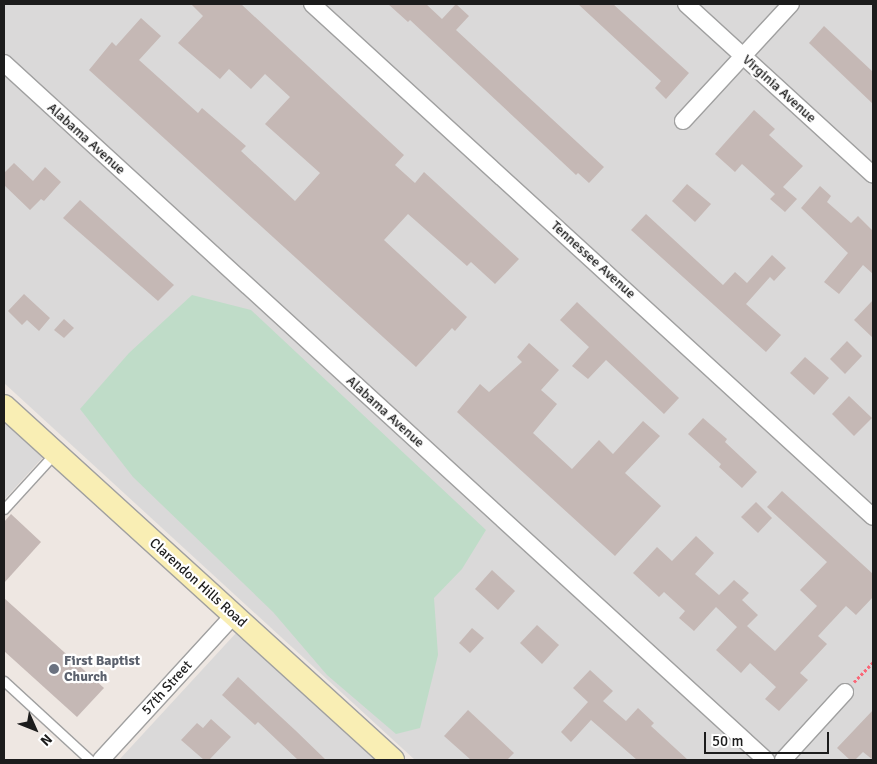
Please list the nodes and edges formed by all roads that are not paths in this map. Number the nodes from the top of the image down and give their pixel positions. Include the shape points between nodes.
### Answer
1 (312, 4) edge
2 (686, 4) edge
3 (791, 4) edge
4 (743, 56) junction
5 (4, 63) edge
6 (683, 121) dead end
7 (873, 175) edge
8 (4, 406) edge
9 (56, 453) junction
10 (4, 510) edge
11 (873, 517) edge
12 (234, 615) junction
13 (4, 681) edge
14 (845, 692) road end
15 (90, 760) edge
16 (101, 760) edge
17 (393, 760) edge
18 (766, 760) edge
19 (783, 760) edge

1 - 11 street, Tennessee Avenue
2 - 4 street, Virginia Avenue
3 - 4 street
4 - 6 street
4 - 7 street, Virginia Avenue
5 - 18 street, Alabama Avenue
8 - 9 street, Clarendon Hills Road
9 - 10 lane
9 - 12 street, Clarendon Hills Road
12 - 16 street, 57th Street
12 - 17 street, Clarendon Hills Road
13 - 15 lane
14 - 19 street

